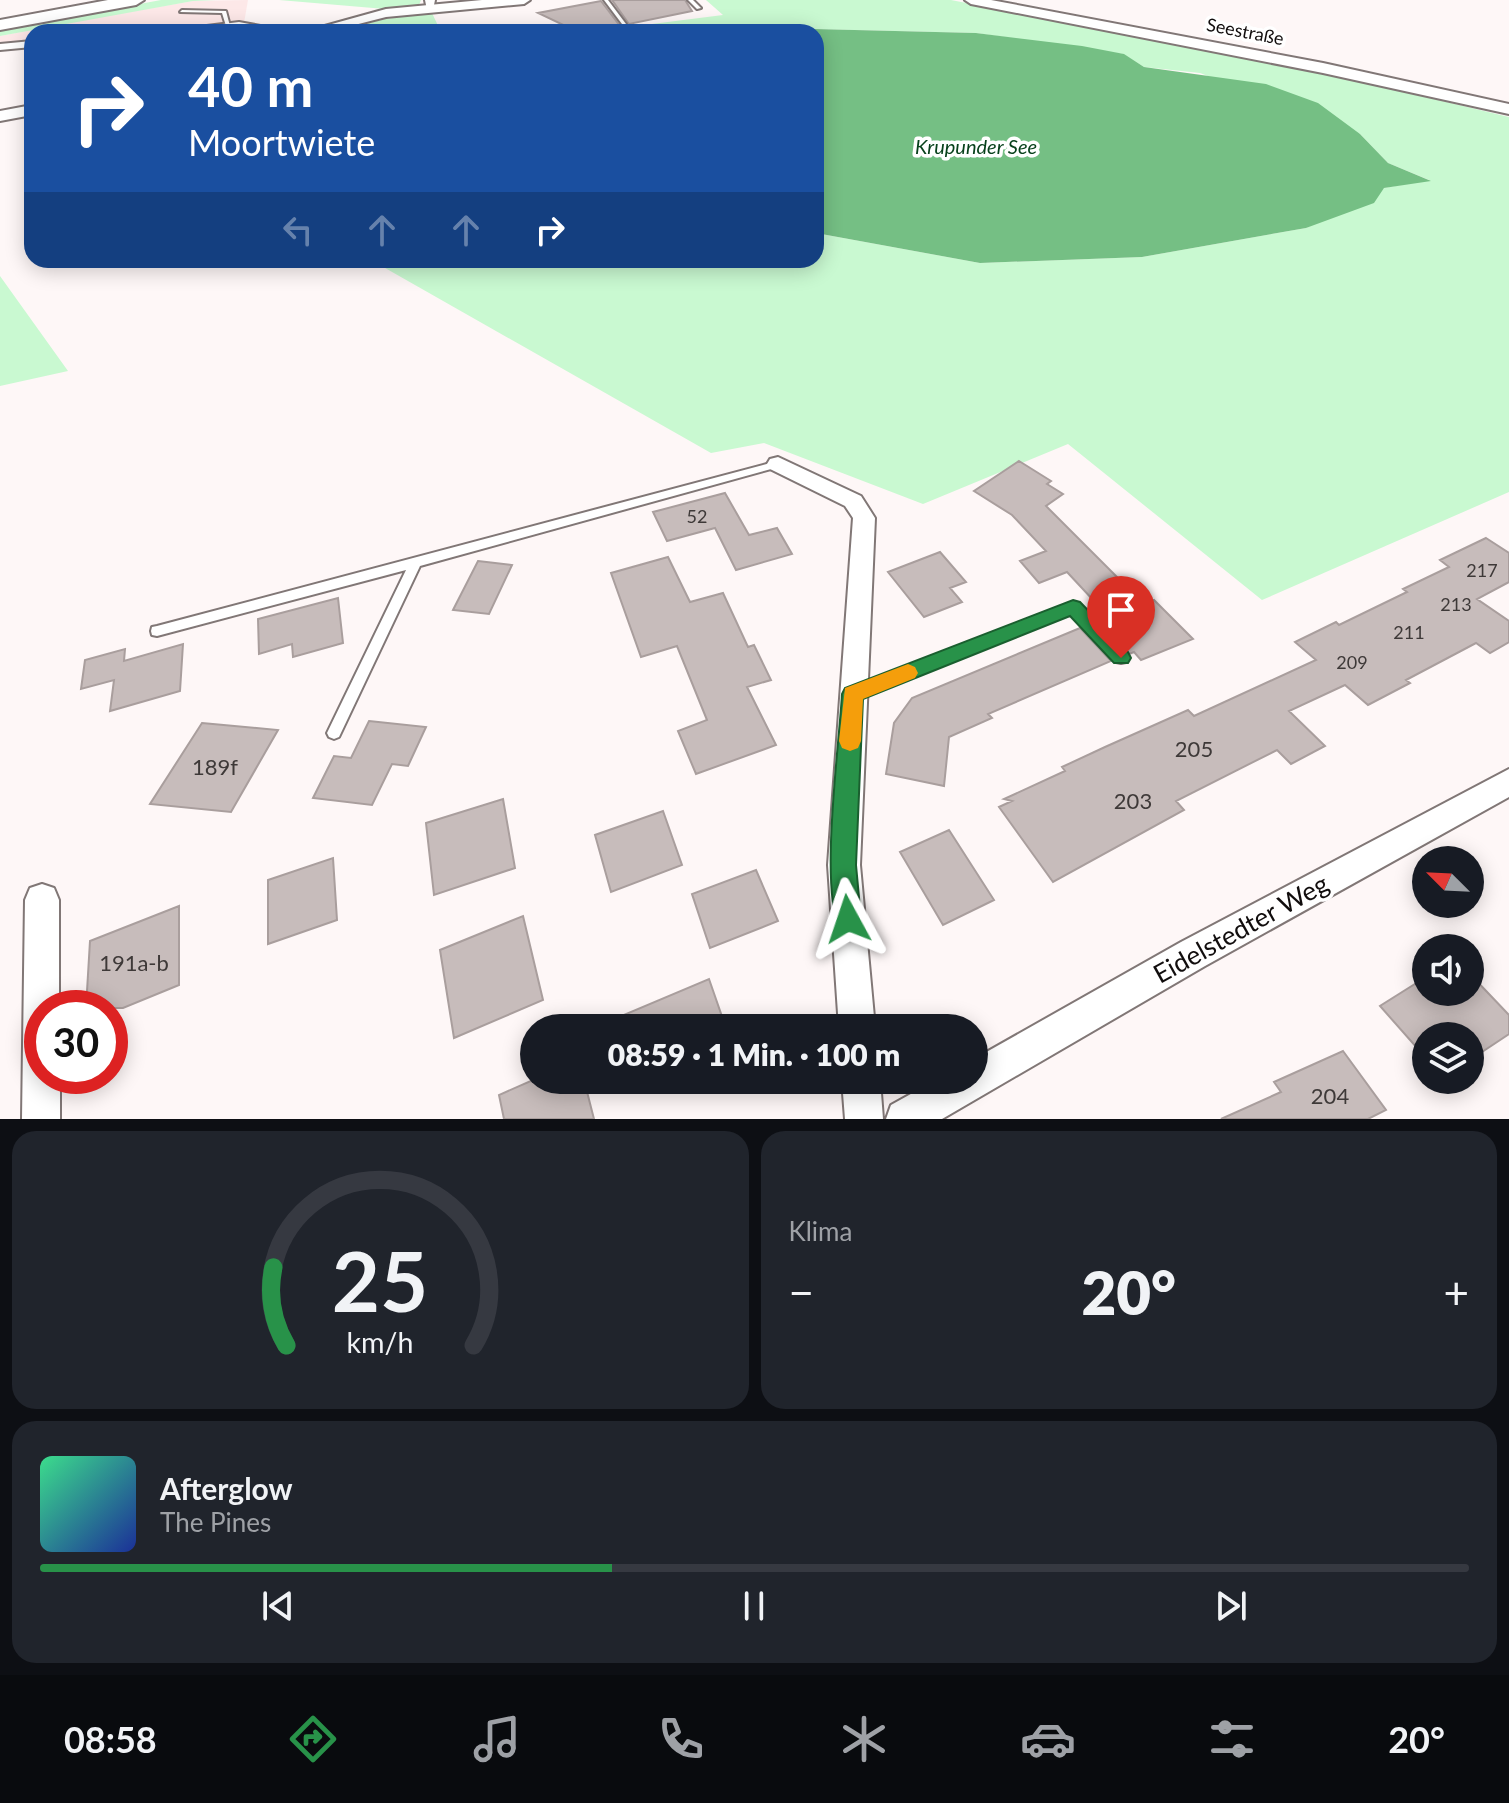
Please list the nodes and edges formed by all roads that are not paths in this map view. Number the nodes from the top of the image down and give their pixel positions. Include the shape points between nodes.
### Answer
1 (111, 0) edge
2 (136, 0) edge
3 (524, 0) edge
4 (606, 0) edge
5 (690, 0) edge
6 (971, 0) edge
7 (430, 4) edge
8 (699, 8) dead end
9 (182, 11) dead end
10 (0, 22) edge
11 (624, 23) dead end
12 (227, 24) edge
13 (340, 24) edge
14 (24, 45) edge
15 (0, 47) edge
16 (1509, 109) edge
17 (24, 112) edge
18 (0, 116) edge
19 (778, 464) joint
20 (415, 563) junction
21 (157, 631) dead end
22 (1121, 658) dead end
23 (853, 694) junction
24 (334, 733) dead end
25 (1509, 782) edge
26 (42, 900) dead end
27 (856, 1014) edge
28 (988, 1072) edge
29 (862, 1094) edge
30 (949, 1094) edge
31 (41, 1119) edge
32 (864, 1119) edge
33 (905, 1119) edge

1 - 10 highway
2 - 10 highway
3 - 7 street
4 - 11 lane
5 - 8 lane
6 - 16 street, Seestraße
7 - 13 street
9 - 12 lane via 224,12
14 - 15 street
17 - 18 street
19 - 20 lane
19 - 23 street via 853,501 864,518
20 - 21 lane
20 - 24 lane
22 - 23 lane via 1073,607
23 - 27 street via 844,865
25 - 28 street, Eidelstedter Weg
26 - 31 street
29 - 32 street
30 - 33 street, Eidelstedter Weg

